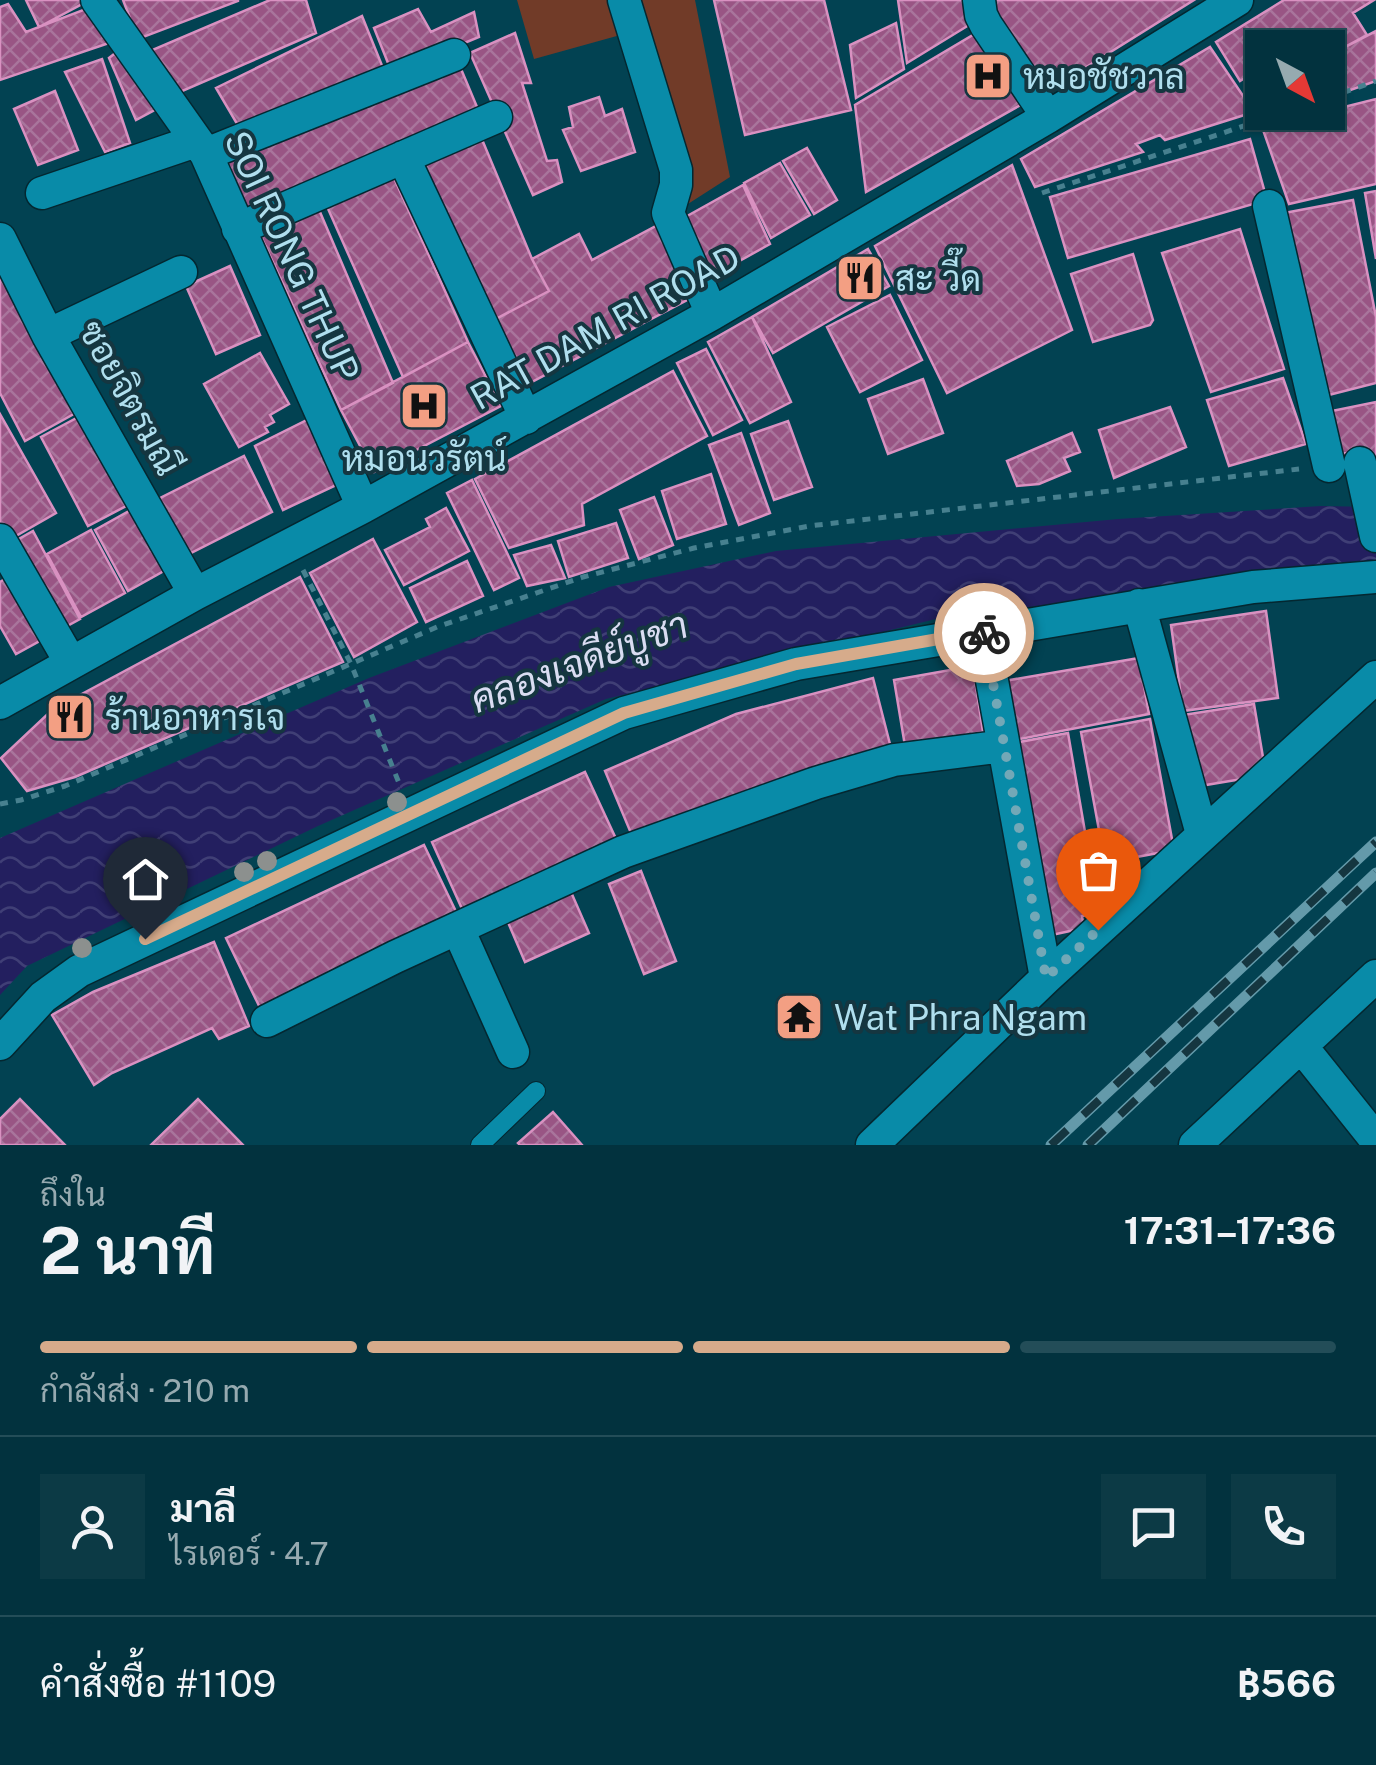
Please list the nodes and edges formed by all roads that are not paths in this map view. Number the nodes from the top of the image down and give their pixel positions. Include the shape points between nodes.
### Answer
1 (97, 0) edge
2 (624, 0) edge
3 (980, 0) edge
4 (1230, 2) edge
5 (454, 54) dead end
6 (496, 117) dead end
7 (1048, 117) junction
8 (201, 148) junction
9 (403, 158) junction
10 (42, 193) dead end
11 (1269, 206) dead end
12 (238, 230) junction
13 (0, 238) edge
14 (181, 272) dead end
15 (712, 314) junction
16 (48, 335) junction
17 (526, 418) junction
18 (363, 507) junction
19 (1376, 536) edge
20 (0, 540) edge
21 (1376, 577) edge
22 (194, 594) junction
23 (1140, 606) junction
24 (984, 631) junction
25 (71, 662) junction
26 (1376, 677) edge
27 (0, 703) edge
28 (1004, 746) junction
29 (1202, 834) junction
30 (458, 929) junction
31 (1376, 976) edge
32 (1046, 978) junction
33 (267, 1021) dead end
34 (0, 1044) edge
35 (1302, 1046) junction
36 (512, 1052) dead end
37 (536, 1091) dead end
38 (1376, 1140) edge
39 (480, 1145) edge
40 (872, 1145) edge
41 (1195, 1145) edge

1 - 8 street, SOI RONG THUP
2 - 15 street via 676,170 668,213
3 - 7 street via 986,25
4 - 7 street, RAT DAM RI ROAD
5 - 8 street
6 - 9 street
7 - 15 street, RAT DAM RI ROAD
8 - 10 street
8 - 12 street, SOI RONG THUP
9 - 12 street
9 - 17 street
11 - 19 street
12 - 18 street, SOI RONG THUP
13 - 16 street, ซอยจิตรมณี
14 - 16 street
15 - 17 street, RAT DAM RI ROAD
16 - 22 street, ซอยจิตรมณี
17 - 18 street, RAT DAM RI ROAD
18 - 22 street, RAT DAM RI ROAD
20 - 25 street
21 - 23 street via 1253,587
22 - 25 street, RAT DAM RI ROAD
23 - 24 street
23 - 29 street
24 - 28 street
24 - 34 street via 796,664 624,713 79,971 43,997
25 - 27 street, RAT DAM RI ROAD
26 - 29 street
28 - 30 street via 894,760 816,783 623,852
28 - 32 street
29 - 32 street
30 - 33 street
30 - 36 street
31 - 35 street
32 - 40 street
35 - 38 street
35 - 41 street
37 - 39 lane

